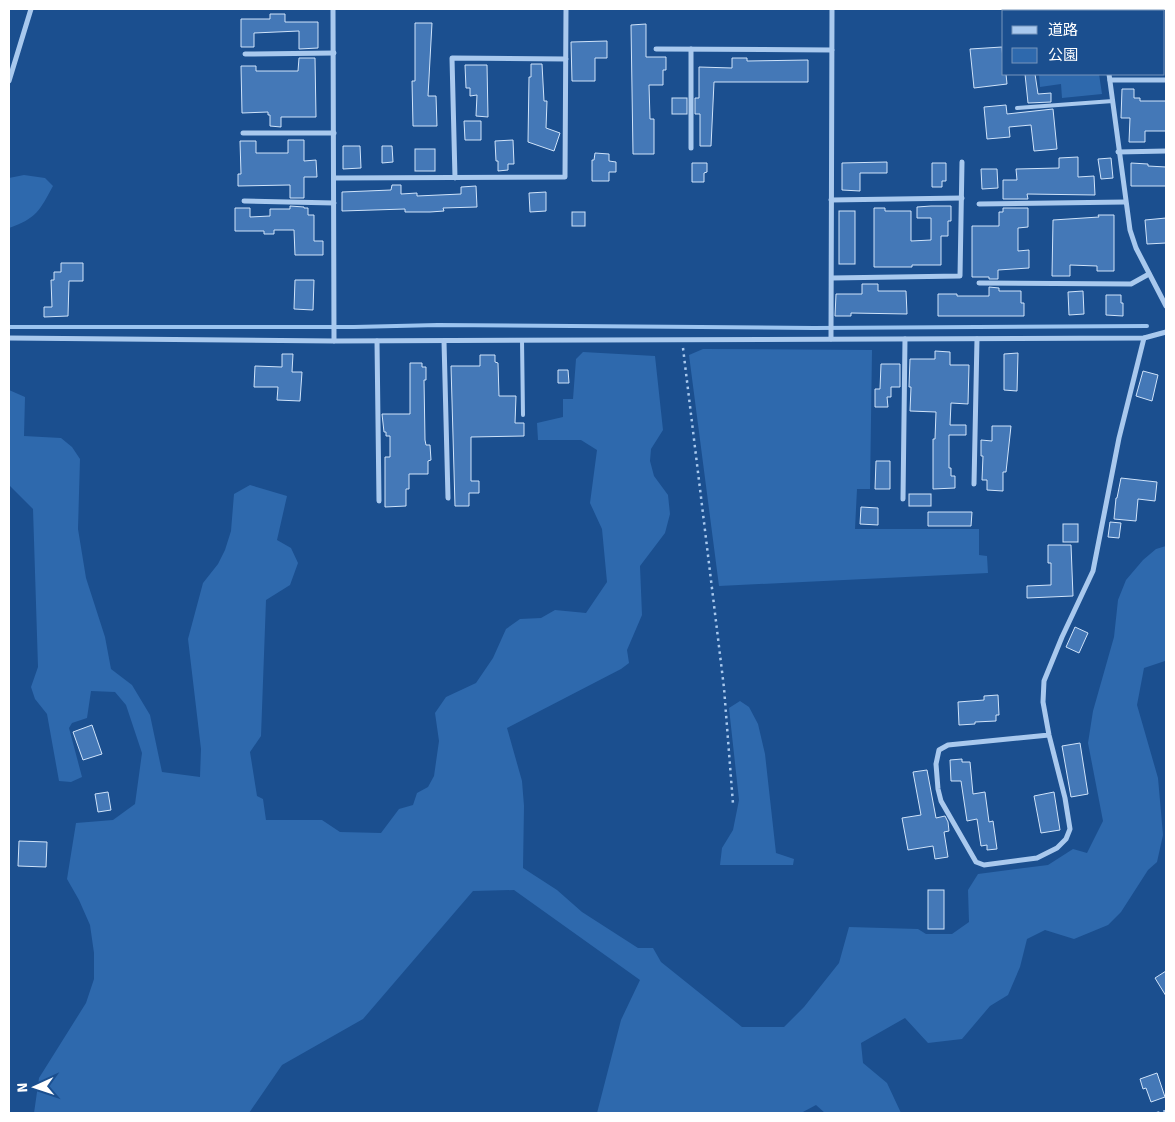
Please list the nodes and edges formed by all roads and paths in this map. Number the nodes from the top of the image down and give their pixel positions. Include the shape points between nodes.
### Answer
1 (32, 9) edge
2 (333, 9) edge
3 (566, 9) edge
4 (832, 9) edge
5 (656, 49) dead end
6 (691, 49) junction
7 (832, 50) junction
8 (334, 53) junction
9 (244, 54) dead end
10 (566, 59) junction
11 (1110, 77) edge
12 (1166, 80) edge
13 (9, 81) edge
14 (1112, 102) junction
15 (1017, 108) dead end
16 (243, 133) dead end
17 (334, 133) junction
18 (690, 148) dead end
19 (1166, 151) edge
20 (1118, 152) junction
21 (962, 162) dead end
22 (334, 178) junction
23 (455, 178) junction
24 (962, 198) junction
25 (831, 200) junction
26 (244, 201) dead end
27 (1125, 202) junction
28 (334, 203) junction
29 (979, 204) dead end
30 (1149, 274) junction
31 (832, 278) junction
32 (979, 283) dead end
33 (1166, 306) edge
34 (1166, 332) edge
35 (9, 338) edge
36 (1144, 338) junction
37 (682, 339) junction
38 (831, 339) junction
39 (905, 339) junction
40 (977, 339) junction
41 (522, 340) junction
42 (334, 341) junction
43 (377, 341) junction
44 (444, 341) junction
45 (523, 415) dead end
46 (974, 484) dead end
47 (448, 498) dead end
48 (903, 499) dead end
49 (378, 500) dead end
50 (1049, 735) junction
51 (733, 804) dead end
52 (1166, 1111) edge
53 (1157, 1113) edge

1 - 13 street
2 - 8 street
3 - 10 street
4 - 7 street
5 - 6 street
6 - 7 street
6 - 18 street
7 - 25 street
8 - 9 street
8 - 17 street
10 - 23 street via 565,177
10 - 23 street via 452,58
11 - 12 street
11 - 14 street
14 - 15 lane
14 - 20 street
16 - 17 street
17 - 22 street
19 - 20 street
20 - 27 street
21 - 24 street
22 - 23 street
22 - 28 street
24 - 25 street
24 - 31 street via 960,276
25 - 31 street
26 - 28 street
27 - 29 street
27 - 30 street via 1130,230
28 - 42 street
30 - 32 street via 1131,284
30 - 33 street
31 - 38 street
34 - 36 street
35 - 42 street
36 - 40 street
36 - 50 street via 1118,438 1093,571 1044,681 1043,702
37 - 38 street
37 - 41 street
37 - 51 path via 724,688
38 - 39 street
39 - 40 street
39 - 48 street
40 - 46 street
41 - 44 street
41 - 45 lane
42 - 43 street
43 - 44 street
43 - 49 street
44 - 47 street
50 - 50 street via 1065,798 1070,829 1066,839 1057,848 1037,858 984,865 976,862 941,801 936,764 939,750 948,745
52 - 53 path

